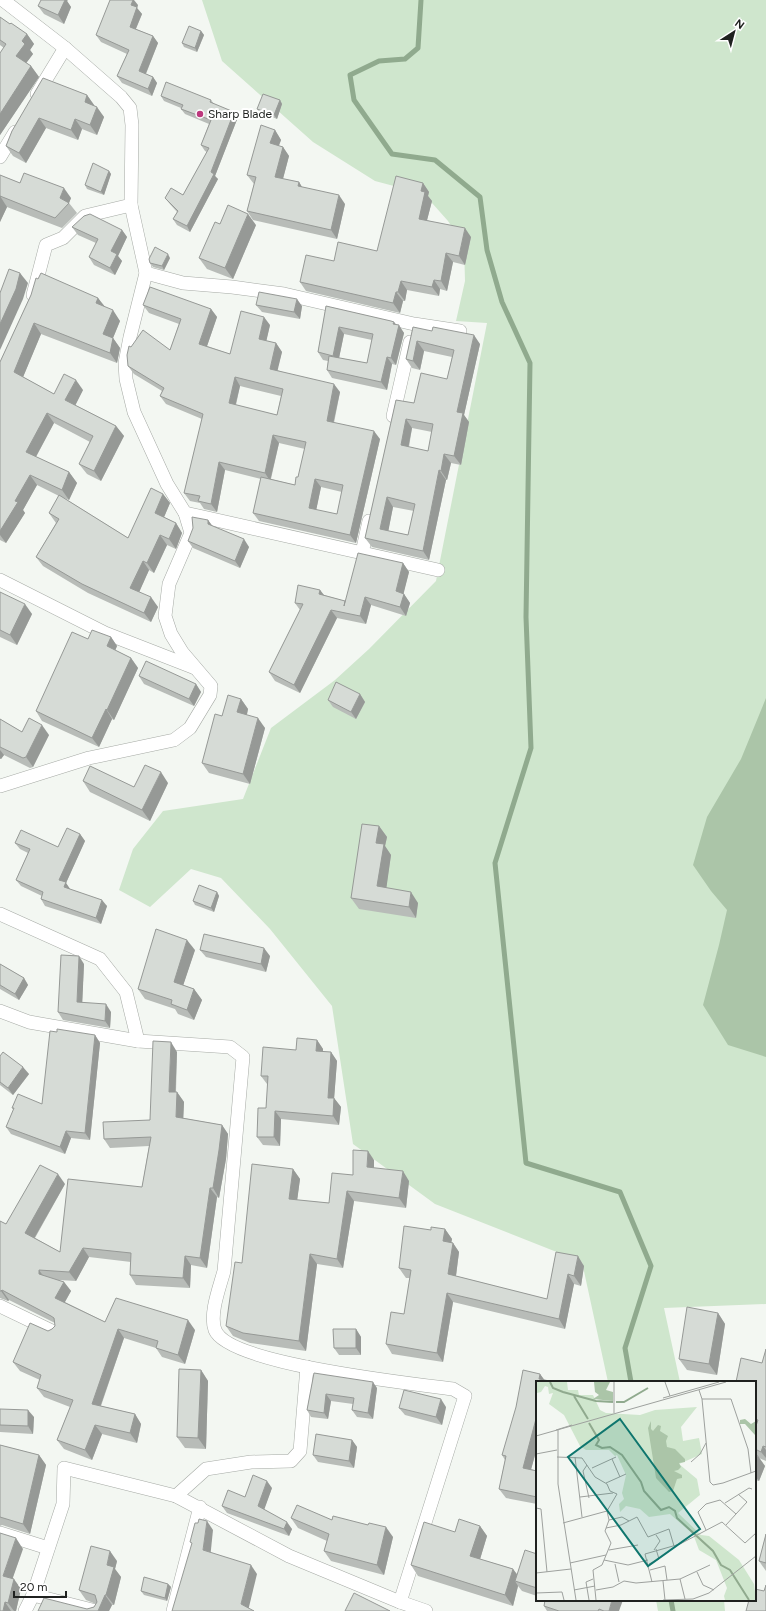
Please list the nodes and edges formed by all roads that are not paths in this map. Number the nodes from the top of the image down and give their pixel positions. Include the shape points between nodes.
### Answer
1 (3, 0) edge
2 (65, 48) junction
3 (31, 104) edge
4 (21, 121) edge
5 (0, 157) edge
6 (131, 205) junction
7 (146, 273) junction
8 (28, 308) edge
9 (414, 324) junction
10 (460, 331) edge
11 (390, 431) edge
12 (372, 507) edge
13 (185, 513) junction
14 (362, 553) junction
15 (438, 570) dead end
16 (0, 580) edge
17 (197, 669) junction
18 (0, 786) edge
19 (0, 914) edge
20 (0, 1011) edge
21 (138, 1041) junction
22 (0, 1306) edge
23 (54, 1332) edge
24 (307, 1367) junction
25 (176, 1496) junction
26 (200, 1508) junction
27 (0, 1533) edge
28 (48, 1548) junction
29 (33, 1595) junction
30 (400, 1602) junction
31 (25, 1611) edge
32 (96, 1611) edge
33 (173, 1611) edge
34 (426, 1611) edge

1 - 2 street
2 - 3 street
2 - 6 street via 130,108
4 - 5 street
6 - 7 street
6 - 8 street via 86,216 63,238 46,245
7 - 9 street via 183,283 284,294
7 - 13 street via 125,363 126,379 134,412 167,484
9 - 10 street
9 - 11 street
12 - 14 street
13 - 14 street
13 - 17 street via 191,533 169,584 165,616 171,634
14 - 15 street
16 - 17 street via 105,633
17 - 18 street via 212,686 210,695 190,728 174,740 89,758
19 - 21 street via 100,959 126,992
20 - 21 street via 29,1022
21 - 24 street via 230,1046 242,1057 224,1271 213,1320 215,1331 225,1341 243,1350
22 - 23 street
24 - 25 street via 300,1451 296,1457 291,1461 251,1462 206,1469
24 - 30 street via 453,1389 465,1396
25 - 26 street
25 - 28 street via 64,1468 63,1504
26 - 30 street via 289,1556
26 - 33 street
27 - 28 street
28 - 29 street
29 - 31 street
29 - 32 street
30 - 34 street

